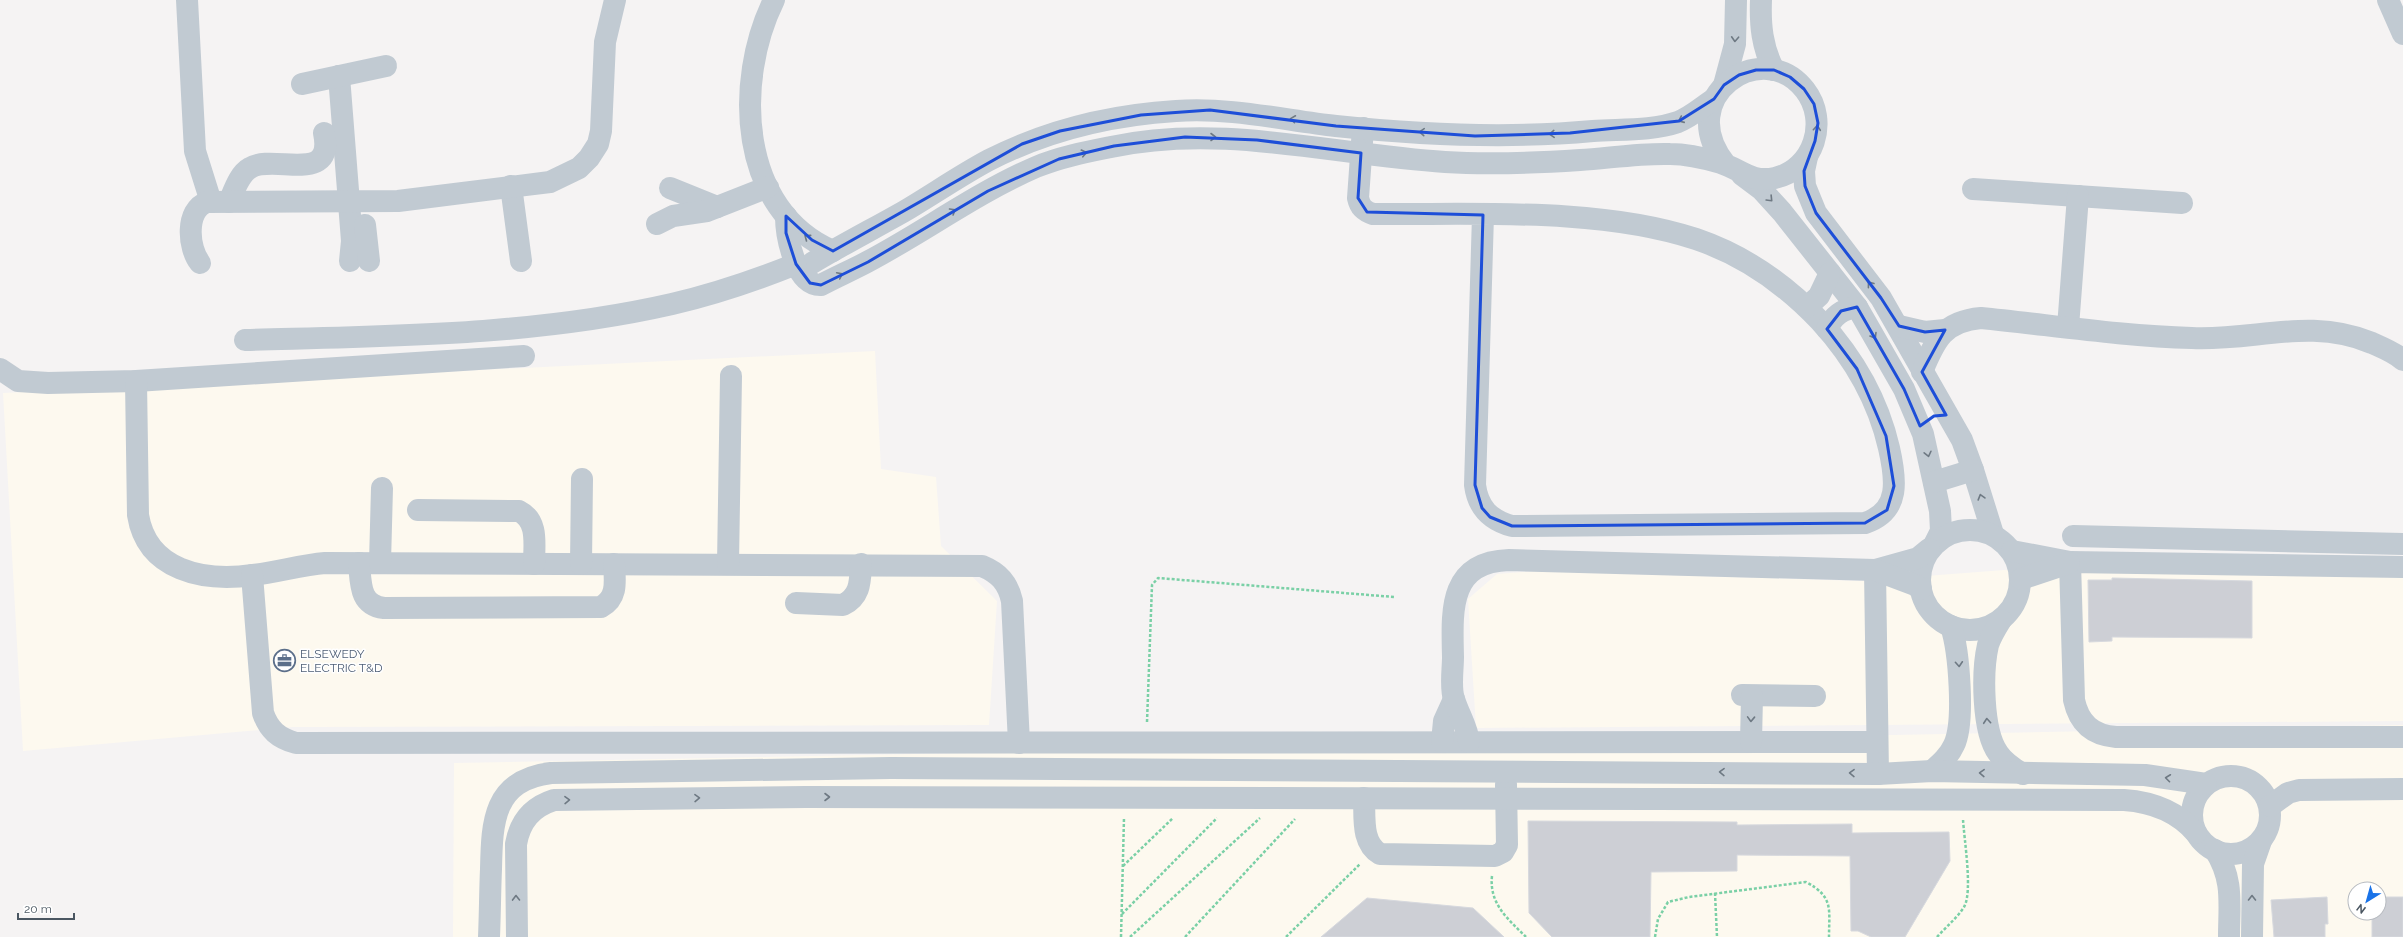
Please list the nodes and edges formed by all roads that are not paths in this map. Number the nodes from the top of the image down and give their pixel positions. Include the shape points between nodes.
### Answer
1 (187, 0) edge
2 (615, 0) edge
3 (774, 0) edge
4 (1736, 0) edge
5 (1761, 0) edge
6 (2388, 0) edge
7 (2403, 34) edge
8 (386, 66) dead end
9 (1774, 70) junction
10 (339, 76) junction
11 (302, 84) dead end
12 (1719, 92) junction
13 (1363, 128) junction
14 (324, 134) dead end
15 (1050, 134) junction
16 (1361, 153) junction
17 (1807, 157) junction
18 (1059, 159) junction
19 (1733, 170) junction
20 (511, 186) junction
21 (768, 187) junction
22 (670, 188) dead end
23 (1973, 189) dead end
24 (2078, 196) junction
25 (356, 201) junction
26 (220, 202) junction
27 (2182, 203) dead end
28 (717, 207) junction
29 (1483, 215) junction
30 (786, 216) junction
31 (657, 224) dead end
32 (833, 251) junction
33 (359, 261) dead end
34 (521, 261) dead end
35 (200, 263) dead end
36 (801, 271) junction
37 (1830, 273) junction
38 (1807, 307) junction
39 (1857, 308) junction
40 (1899, 326) junction
41 (2068, 327) junction
42 (1828, 329) junction
43 (1945, 330) junction
44 (245, 340) dead end
45 (524, 356) dead end
46 (2403, 360) edge
47 (0, 368) edge
48 (1922, 372) junction
49 (731, 376) dead end
50 (136, 381) junction
51 (1946, 415) junction
52 (1920, 426) junction
53 (1974, 470) junction
54 (582, 479) dead end
55 (1934, 482) junction
56 (382, 488) dead end
57 (418, 510) dead end
58 (1992, 534) junction
59 (2073, 536) dead end
60 (2403, 544) edge
61 (1932, 546) junction
62 (2012, 551) junction
63 (2070, 562) junction
64 (369, 563) junction
65 (534, 564) junction
66 (581, 564) junction
67 (614, 564) junction
68 (728, 564) junction
69 (861, 564) junction
70 (2403, 566) edge
71 (1875, 570) junction
72 (252, 575) junction
73 (2021, 579) junction
74 (1921, 589) junction
75 (796, 603) dead end
76 (2001, 620) junction
77 (1951, 626) junction
78 (1815, 696) dead end
79 (1454, 699) junction
80 (2403, 737) edge
81 (1291, 742) junction
82 (1442, 742) junction
83 (1469, 742) junction
84 (1758, 742) junction
85 (1877, 742) junction
86 (1019, 743) junction
87 (1142, 743) junction
88 (891, 768) junction
89 (1138, 769) junction
90 (1290, 771) junction
91 (1640, 771) junction
92 (1932, 771) junction
93 (1506, 772) junction
94 (1878, 774) junction
95 (2023, 774) junction
96 (2206, 784) junction
97 (2403, 789) edge
98 (891, 797) junction
99 (1364, 798) junction
100 (1506, 799) junction
101 (1641, 800) junction
102 (2270, 806) junction
103 (2196, 833) junction
104 (2261, 841) junction
105 (2215, 850) junction
106 (489, 937) edge
107 (517, 937) edge
108 (2229, 937) edge
109 (2252, 937) edge

1 - 26 street via 195,151
2 - 20 street via 607,27 603,116 598,144 589,158 567,176 550,182
3 - 21 street via 758,40 750,81 754,148
4 -> 12 street via 1735,44
5 - 9 street via 1762,37
6 - 7 street
8 - 10 street
9 - 12 street via 1750,71 1739,75
17 -> 9 street via 1818,123 1814,104 1804,89 1790,77
10 - 11 street
10 - 25 street
12 -> 13 street via 1691,115 1666,125 1577,133 1475,136
12 - 19 street via 1708,116 1708,134 1714,151
13 -> 15 street via 1249,113 1190,111 1111,120
13 - 16 street
14 - 26 street via 326,148 320,159 308,165 254,166 244,173
15 - 18 street
15 - 32 street via 987,161
18 -> 16 street via 1114,146 1185,137 1249,140
16 - 19 street via 1444,162 1506,163 1685,154
16 - 29 street via 1358,198 1359,204 1367,212
17 - 19 street via 1794,170 1777,177 1758,179
40 -> 17 street via 1881,298 1816,213 1805,186 1804,171
36 -> 18 street via 810,283 821,285 868,262 988,191
19 -> 37 street via 1771,200
20 - 25 street via 428,199
20 - 34 street
21 - 28 street
21 - 30 street
22 - 28 street
23 - 24 street
24 - 27 street
24 - 41 street
25 - 26 street
25 - 33 street via 352,248
26 - 35 street via 201,204 196,208 192,220 193,251
28 - 31 street via 699,213 673,216
29 - 38 street via 1602,220 1695,239 1750,264
29 - 42 street via 1475,485 1482,508 1500,523 1512,526 1850,524 1866,523 1877,518 1887,510 1893,494 1892,460 1886,436 1879,413 1860,374
32 -> 30 street via 812,240
30 - 36 street via 786,233
32 - 36 street
36 - 44 street via 672,304 548,324 433,335
37 - 38 street via 1824,289
37 - 39 street
38 - 42 street
39 - 42 street via 1841,311 1830,322
39 -> 52 street via 1904,390
40 - 43 street via 1925,332
40 - 48 street
41 - 43 street via 1981,318 1956,322
41 - 46 street via 2200,339 2286,330 2325,330 2362,339 2393,352
43 - 48 street via 1936,342
45 - 50 street
47 - 50 street via 18,381 34,384
48 - 51 street
49 - 68 street
50 - 72 street via 140,531 162,558 182,571 215,576
51 - 52 street via 1934,416
51 - 53 street via 1962,440
52 -> 55 street
53 - 55 street
58 -> 53 street
54 - 66 street
55 - 61 street via 1942,522
56 - 64 street
57 - 65 street via 520,511 530,518 533,524
58 - 61 street via 1978,530 1963,530 1948,534
58 - 62 street
59 - 60 street
61 - 71 street via 1918,558
61 - 74 street via 1923,562 1920,575
62 - 63 street
62 - 73 street via 2018,562
63 - 70 street
63 - 73 street
63 - 80 street via 2074,700 2082,721 2096,732 2116,737
64 - 65 street
64 - 67 street via 361,589 373,605 384,608 601,607 607,604 613,595
64 - 72 street via 297,565
65 - 66 street
66 - 67 street
67 - 68 street
68 - 69 street
69 - 75 street via 859,589 849,602 843,605
69 - 86 street via 972,564 987,568 1000,576 1010,592 1012,601
71 - 74 street
71 - 79 street via 1509,560 1488,563 1478,567 1461,584 1452,611
71 - 85 street
72 - 86 street via 263,713 274,734 296,743
73 - 76 street via 2019,594 2012,609
74 - 77 street via 1931,612
76 - 77 street via 1976,630
95 -> 76 street via 1997,752 1988,732 1986,655 1991,637
77 -> 92 street via 1960,670 1958,734 1949,755
78 - 84 street via 1753,696
79 - 82 street via 1444,721
79 - 83 street via 1464,720
81 - 82 street
81 - 87 street
81 - 90 street
82 - 83 street
83 - 84 street
84 - 85 street
85 - 94 street
86 - 87 street
87 - 89 street
88 - 89 street
88 - 98 street
88 - 106 street via 551,773 527,779 507,793 495,814 492,833
89 - 90 street
90 - 93 street
91 - 93 street
94 -> 91 street
91 - 101 street
92 - 94 street
95 -> 92 street
93 - 100 street
96 -> 95 street via 2145,775
96 - 102 street via 2231,775 2244,777 2260,789
96 - 103 street via 2198,794 2193,807 2192,820
97 - 102 street via 2298,790 2288,793
98 - 99 street
107 -> 98 street via 518,834 526,817 544,803 554,800
99 - 100 street
99 - 100 street via 1366,839 1374,850 1387,855 1495,856 1503,852 1507,845
100 - 101 street
101 - 103 street via 2137,801 2174,813
102 - 104 street via 2268,830
103 - 105 street
104 - 105 street via 2240,853 2227,854
109 -> 104 street via 2253,864
105 - 108 street via 2224,865 2230,884

